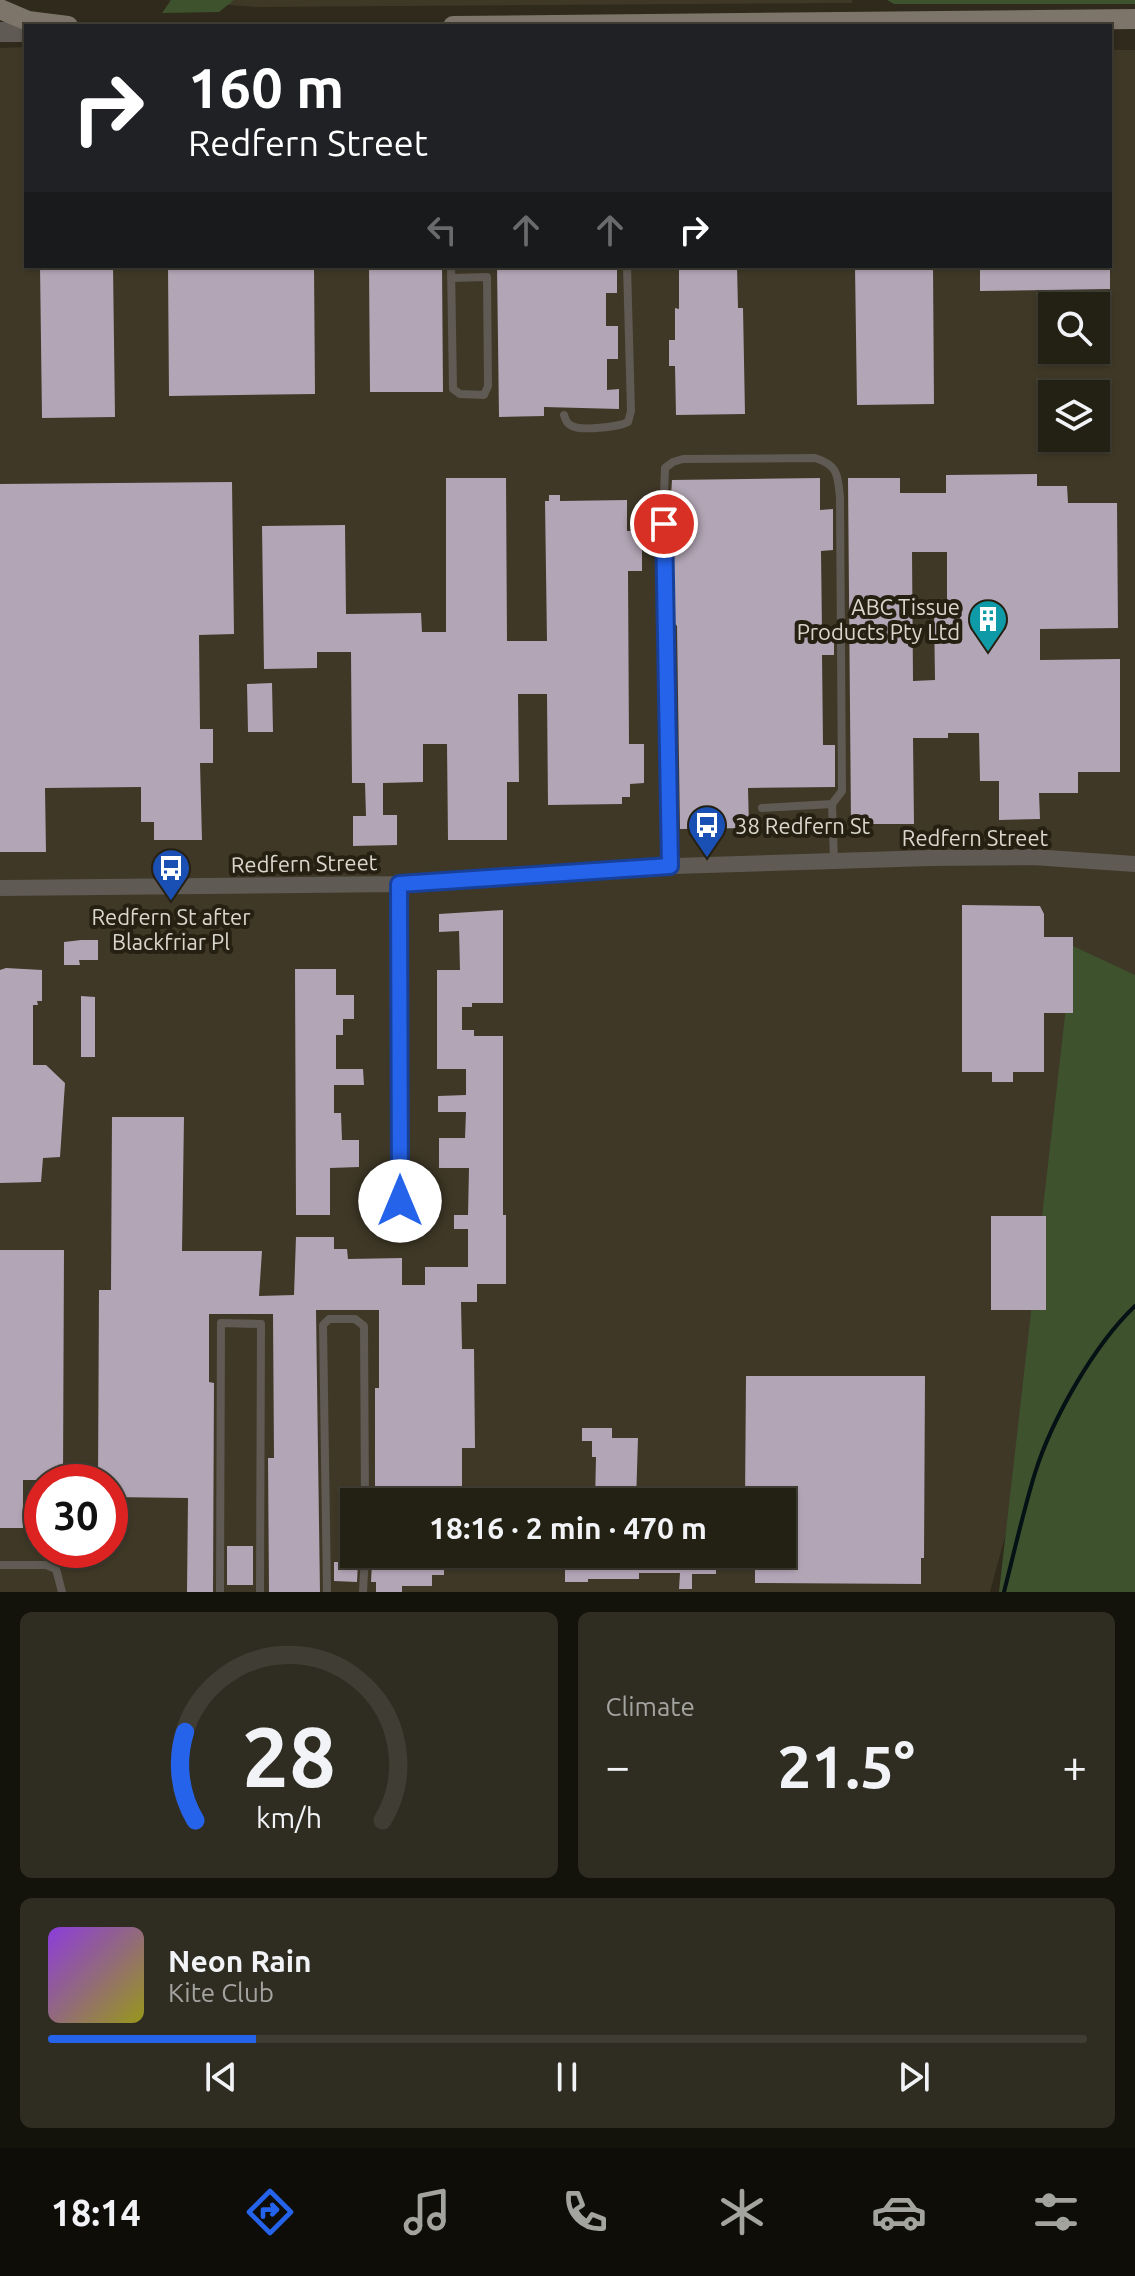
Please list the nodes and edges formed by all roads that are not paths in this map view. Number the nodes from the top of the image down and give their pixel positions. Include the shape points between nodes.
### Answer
1 (11, 0) edge
2 (0, 9) edge
3 (1135, 19) edge
4 (24, 24) edge
5 (26, 24) edge
6 (706, 24) edge
7 (24, 27) edge
8 (0, 32) edge
9 (451, 268) edge
10 (487, 268) edge
11 (627, 268) edge
12 (487, 277) junction
13 (451, 278) junction
14 (564, 415) dead end
15 (664, 496) dead end
16 (664, 524) dead end
17 (832, 804) junction
18 (762, 808) dead end
19 (834, 861) junction
20 (1135, 864) edge
21 (670, 866) junction
22 (399, 884) junction
23 (0, 888) edge
24 (400, 1201) dead end
25 (365, 1488) edge
26 (0, 1565) edge
27 (364, 1568) edge
28 (62, 1592) edge
29 (220, 1592) edge
30 (260, 1592) edge
31 (327, 1592) edge
32 (363, 1592) edge

1 - 5 lane
2 - 4 main road
3 - 6 main road
7 - 8 street
9 - 13 lane
10 - 12 lane
11 - 14 lane via 628,422 575,428
12 - 13 lane
12 - 13 lane via 488,386 478,396 453,389
15 - 17 lane via 665,468 683,459 815,458 835,470 840,498 842,791
16 - 21 lane
17 - 18 lane
17 - 19 lane
19 - 20 street, Redfern Street via 1033,857
19 - 21 street, Redfern Street
21 - 22 street, Redfern Street
22 - 23 street, Redfern Street
22 - 24 street
25 - 31 lane via 364,1326 355,1319 329,1319 323,1325
26 - 28 lane via 56,1569
27 - 32 lane
29 - 30 lane via 221,1323 261,1324

